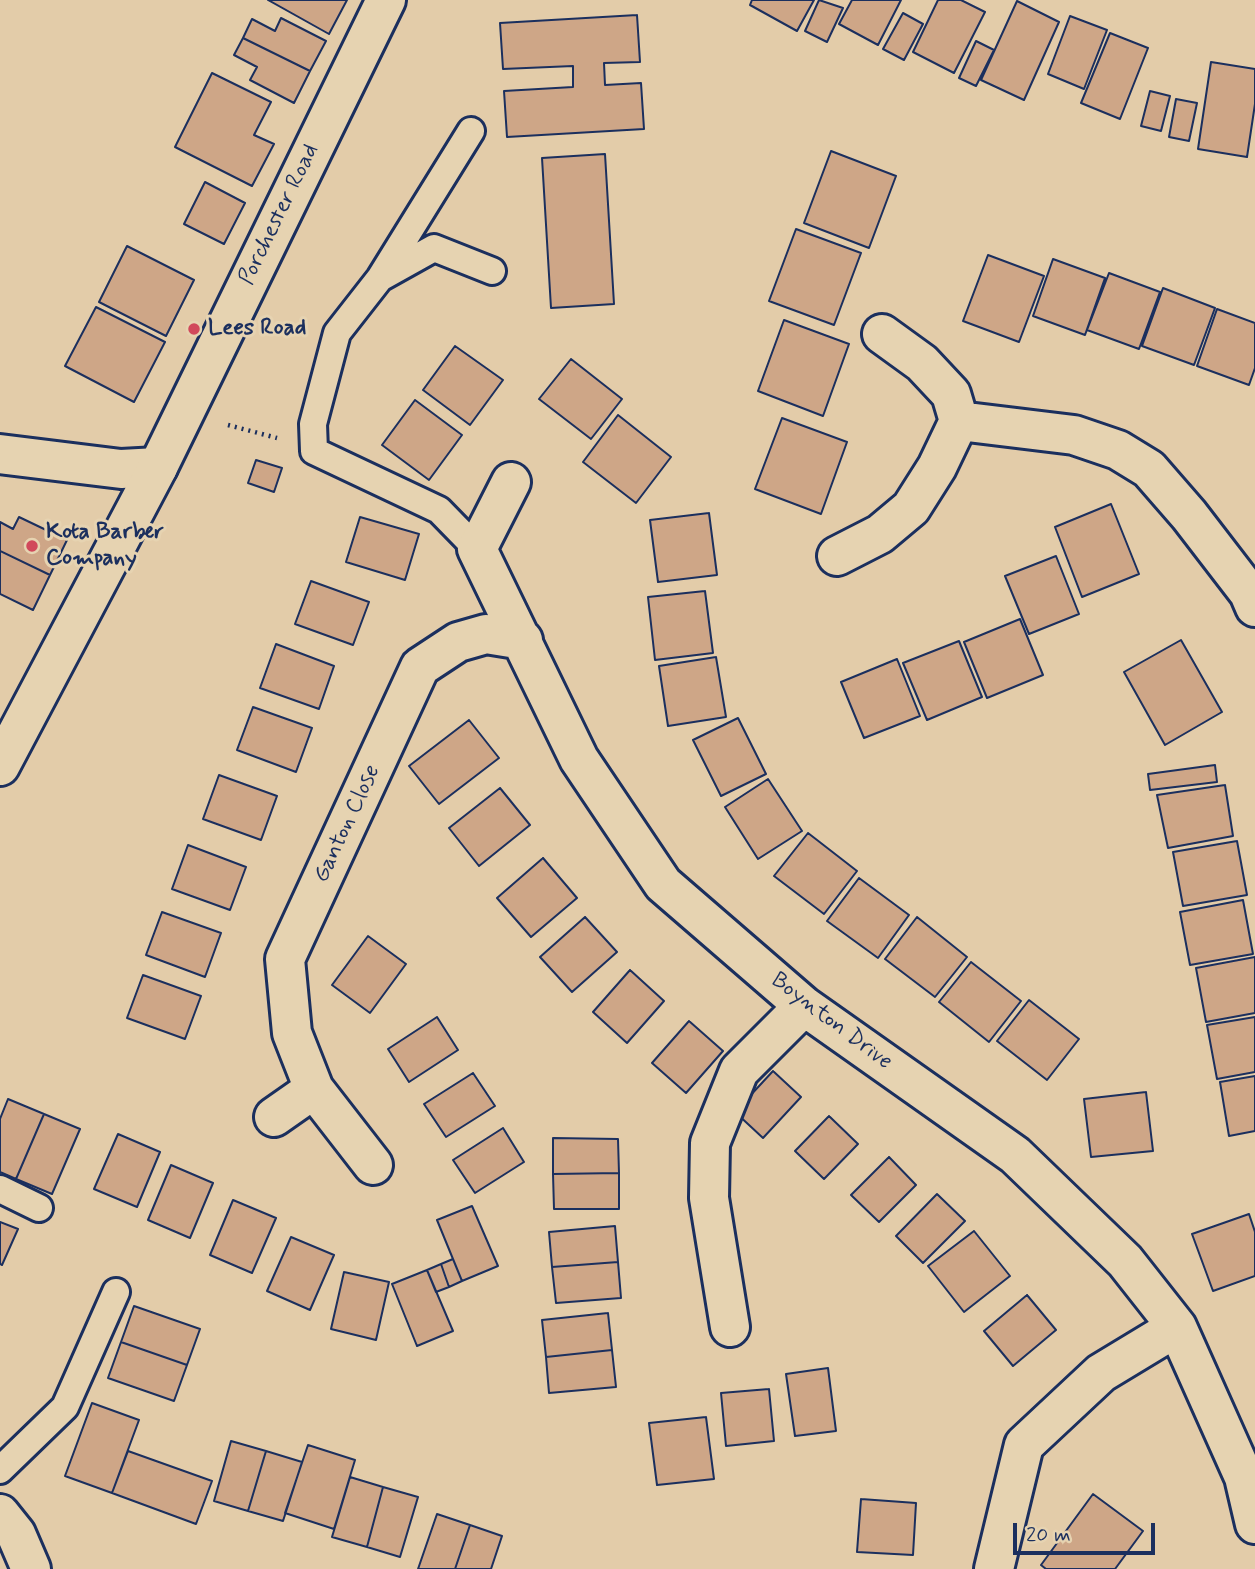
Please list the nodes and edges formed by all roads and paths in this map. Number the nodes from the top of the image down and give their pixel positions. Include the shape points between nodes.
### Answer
1 (386, 0) edge
2 (471, 131) dead end
3 (492, 271) dead end
4 (380, 278) junction
5 (882, 334) dead end
6 (188, 402) junction
7 (959, 421) junction
8 (314, 451) junction
9 (0, 454) edge
10 (158, 467) junction
11 (511, 482) dead end
12 (477, 549) junction
13 (837, 556) dead end
14 (1253, 596) edge
15 (523, 640) junction
16 (0, 766) edge
17 (804, 1006) junction
18 (314, 1089) junction
19 (274, 1117) dead end
20 (373, 1165) dead end
21 (0, 1189) edge
22 (39, 1208) dead end
23 (116, 1292) dead end
24 (730, 1327) dead end
25 (1177, 1327) junction
26 (0, 1469) edge
27 (1249, 1475) edge
28 (0, 1514) edge
29 (1255, 1524) edge
30 (31, 1569) edge
31 (994, 1569) edge

1 - 6 street, Porchester Road
2 - 4 lane
3 - 4 lane via 434,248
4 - 8 lane via 337,333 313,424
5 - 7 street via 922,363 951,394
6 - 8 path via 221,423
6 - 10 street, Porchester Road
7 - 13 street via 911,508 880,534
7 - 14 street via 1064,433 1118,450 1149,469
8 - 12 lane via 439,510
9 - 10 street via 121,469
10 - 16 street, Porchester Road
11 - 12 street
12 - 15 street, Boynton Drive
15 - 17 street, Boynton Drive via 579,758 663,884
15 - 18 street, Ganton Close via 486,635 458,642 420,667 285,960 292,1033
17 - 24 street via 739,1070 710,1143 709,1198
17 - 25 street, Boynton Drive via 1014,1155 1125,1261
18 - 19 street
18 - 20 street, Ganton Close
21 - 22 lane
23 - 26 lane via 65,1407
25 - 27 street, Boynton Drive
25 - 31 street via 1101,1373 1024,1446
27 - 29 street, Boynton Drive
28 - 30 street via 16,1534

